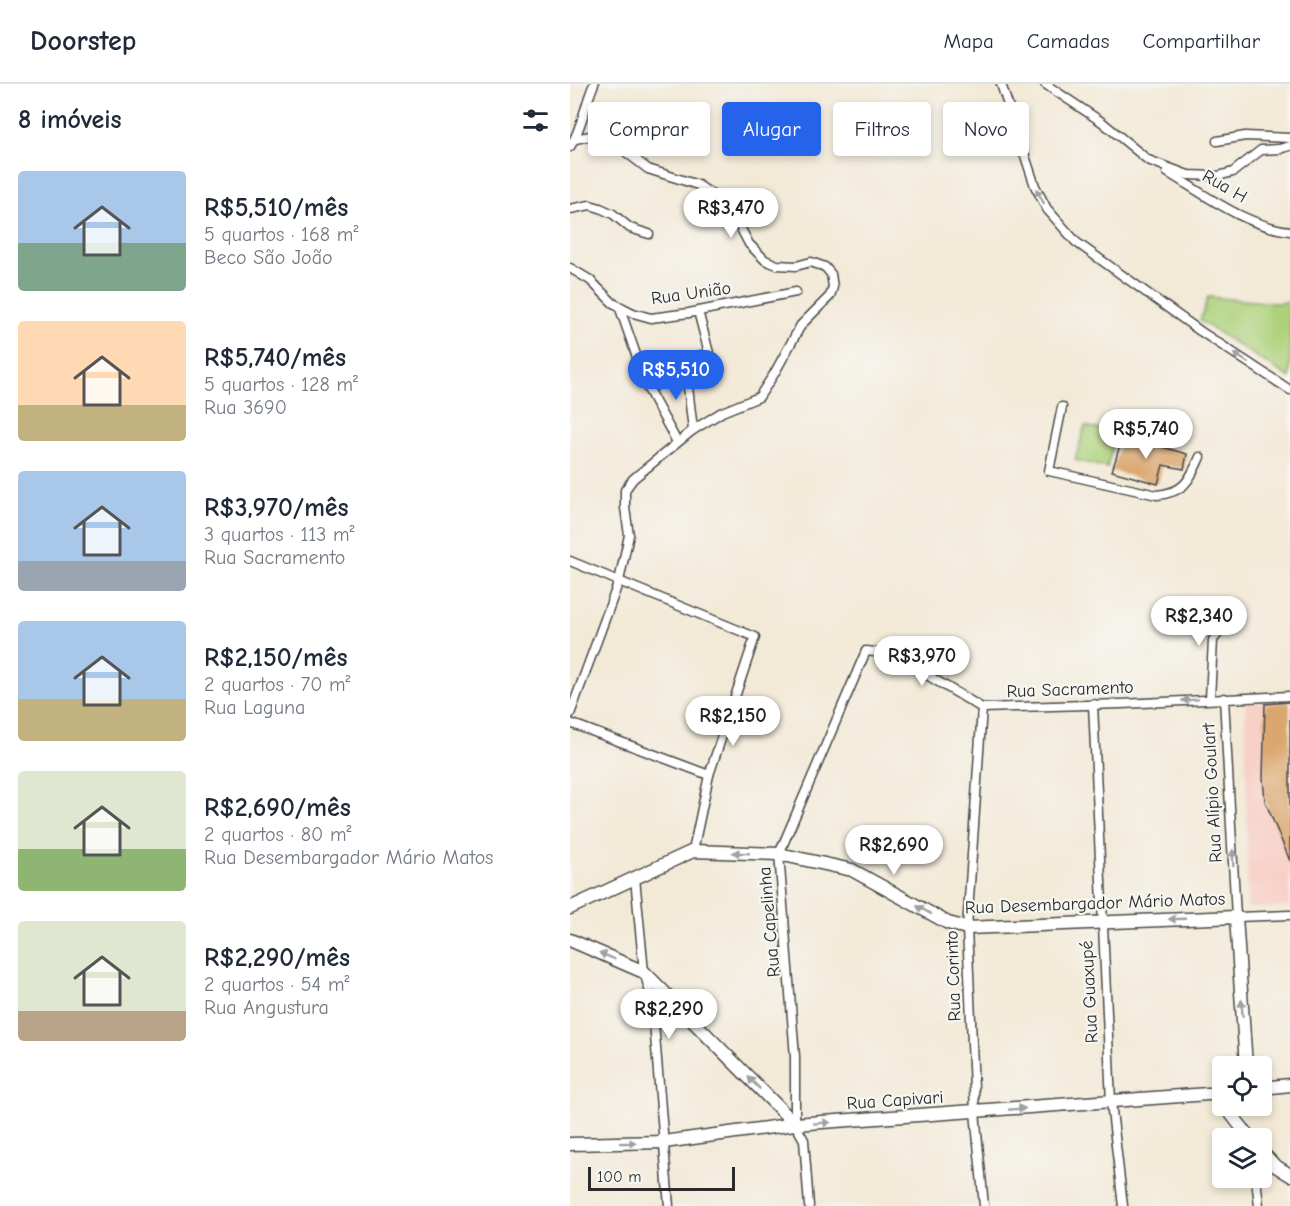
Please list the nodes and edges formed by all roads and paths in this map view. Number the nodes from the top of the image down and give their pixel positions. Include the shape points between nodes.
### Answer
1 (594, 84) edge
2 (1001, 84) edge
3 (1045, 84) edge
4 (1290, 138) edge
5 (1216, 141) dead end
6 (572, 143) edge
7 (1290, 146) edge
8 (1148, 160) junction
9 (570, 209) edge
10 (1290, 231) edge
11 (649, 234) dead end
12 (570, 268) edge
13 (796, 292) dead end
14 (620, 306) junction
15 (698, 311) junction
16 (686, 370) junction
17 (648, 389) junction
18 (1290, 390) edge
19 (1062, 407) dead end
20 (693, 430) junction
21 (677, 442) junction
22 (1200, 457) dead end
23 (570, 561) edge
24 (619, 581) junction
25 (1237, 617) dead end
26 (866, 651) joint
27 (1290, 696) edge
28 (1224, 698) junction
29 (1210, 699) junction
30 (1093, 704) junction
31 (982, 708) junction
32 (570, 714) edge
33 (570, 723) edge
34 (709, 775) junction
35 (693, 851) junction
36 (780, 854) junction
37 (635, 878) junction
38 (570, 908) edge
39 (1290, 915) edge
40 (1236, 917) junction
41 (1102, 922) junction
42 (968, 928) junction
43 (570, 940) edge
44 (644, 972) junction
45 (1245, 1056) edge
46 (1290, 1085) edge
47 (1272, 1087) edge
48 (1212, 1099) edge
49 (1111, 1102) junction
50 (975, 1112) junction
51 (795, 1124) junction
52 (664, 1142) junction
53 (570, 1143) edge
54 (1272, 1164) edge
55 (1274, 1166) joint
56 (1290, 1175) edge
57 (1258, 1188) edge
58 (669, 1206) edge
59 (809, 1206) edge
60 (984, 1206) edge
61 (1123, 1206) edge
62 (1259, 1206) edge

1 - 6 street
18 -> 2 street via 1076,242 1047,209 1035,186
3 - 8 street via 1102,122
4 - 5 street via 1245,136
6 - 20 street via 595,135 609,139 648,169 698,185 719,199 749,244 765,260 796,266 811,262 831,274 830,296 801,325 759,397 722,412
7 - 8 street via 1261,150 1233,172 1218,176 1188,175
8 - 10 street, Rua H via 1230,210
9 - 11 street via 600,208 630,228
12 - 14 street, Rua União
13 - 15 street, Rua União
14 - 15 street, Rua União via 651,318
14 - 17 street
15 - 16 street via 709,352 692,358
16 - 17 street
16 - 20 street
17 - 21 street
19 - 22 street via 1049,471 1157,495 1174,493 1185,484
20 - 21 street
21 - 24 street via 625,490 629,535
23 - 24 street
24 - 32 street
24 - 34 street via 756,637
25 - 29 street via 1213,640
26 - 31 street, Rua Sacramento via 892,654
26 - 36 street, Rua Capelinha
27 - 28 street, Rua Sacramento
28 - 29 street, Rua Sacramento
40 -> 28 street, Rua Alípio Goulart
29 -> 30 street, Rua Sacramento
30 - 31 street, Rua Sacramento
30 - 41 street, Rua Guaxupé
31 - 42 street, Rua Corinto
33 - 34 street
34 - 35 street
36 -> 35 street, Rua Desembargador Mário Matos
35 - 37 street, Rua Desembargador Mário Matos
42 -> 36 street, Rua Desembargador Mário Matos via 948,924 852,870
36 - 51 street, Rua Capelinha via 795,1057
37 - 38 street, Rua Desembargador Mário Matos
37 - 44 street
39 - 40 street, Rua Desembargador Mário Matos
40 -> 41 street, Rua Desembargador Mário Matos
45 -> 40 street, Rua Alípio Goulart
41 - 42 street, Rua Desembargador Mário Matos
41 - 49 street, Rua Guaxupé
42 - 50 street, Rua Corinto
44 -> 43 street
51 -> 44 street
44 - 52 street via 652,999
46 - 47 street
48 - 49 street, Rua Capivari
50 -> 49 street, Rua Capivari
49 - 61 street, Rua Guaxupé
51 -> 50 street, Rua Capivari
50 - 60 street, Rua Corinto
51 - 52 street, Rua Capivari
51 - 59 street, Rua Capelinha via 804,1140
53 -> 52 street, Rua Capivari
52 - 58 street
54 - 55 street
55 - 56 street
57 - 62 street

